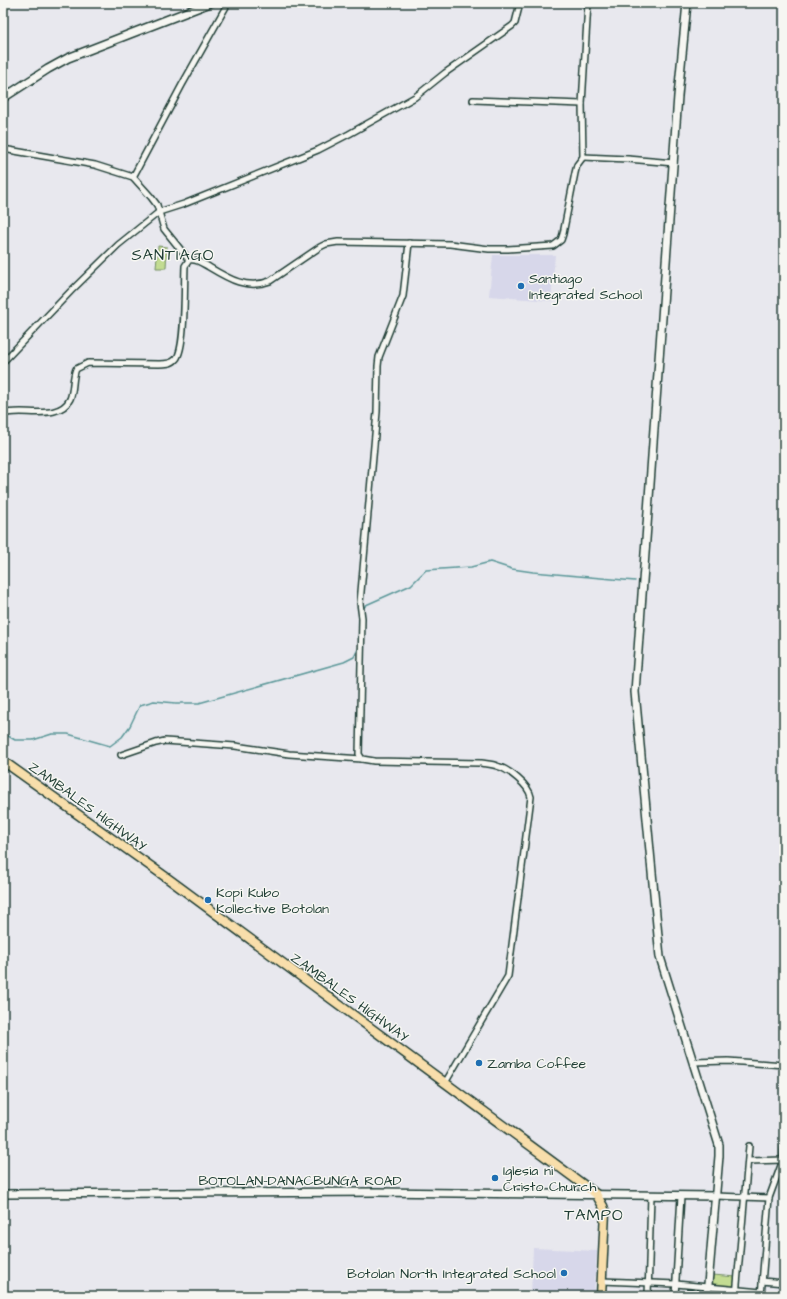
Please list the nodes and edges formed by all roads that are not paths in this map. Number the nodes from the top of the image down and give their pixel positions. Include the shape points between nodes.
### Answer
1 (210, 3) edge
2 (228, 3) edge
3 (520, 3) edge
4 (588, 3) edge
5 (687, 3) edge
6 (3, 98) edge
7 (473, 100) dead end
8 (582, 104) junction
9 (3, 149) edge
10 (583, 157) junction
11 (674, 163) junction
12 (133, 177) junction
13 (159, 212) junction
14 (409, 243) junction
15 (189, 260) junction
16 (3, 362) edge
17 (3, 414) edge
18 (121, 755) dead end
19 (362, 759) junction
20 (3, 761) edge
21 (693, 1062) junction
22 (784, 1064) edge
23 (445, 1083) junction
24 (784, 1144) edge
25 (750, 1146) dead end
26 (783, 1160) junction
27 (748, 1161) junction
28 (3, 1194) edge
29 (596, 1194) junction
30 (651, 1195) junction
31 (681, 1196) junction
32 (715, 1196) junction
33 (744, 1197) junction
34 (770, 1198) junction
35 (602, 1281) junction
36 (762, 1281) junction
37 (649, 1283) junction
38 (784, 1283) edge
39 (676, 1284) junction
40 (708, 1288) junction
41 (737, 1293) edge
42 (761, 1294) edge
43 (601, 1296) edge
44 (648, 1296) edge
45 (675, 1296) edge
46 (707, 1296) edge

1 - 6 street via 68,58
2 - 12 street
3 - 13 street via 512,26 407,102 318,150
4 - 8 street
5 - 11 street
7 - 8 street
8 - 10 street
9 - 12 street via 95,165
10 - 11 street
10 - 14 street via 577,165 563,234 554,246 508,250
11 - 21 street via 635,692 660,957
12 - 13 street via 152,197
13 - 15 street via 164,229
13 - 16 street via 118,245
14 - 15 street via 331,243 320,247 275,279 254,285 232,281 198,260
14 - 19 street via 403,296 379,357 378,366 377,412 360,603 359,754
15 - 17 street via 185,266 183,340 176,360 167,364 88,363 76,369 71,396 60,409
18 - 19 street via 165,741
19 - 23 street via 374,762 496,765 517,778 530,792 531,802 508,976
20 - 23 main road, ZAMBALES HIGHWAY via 170,880
21 - 22 street
21 - 32 street via 719,1145
23 - 29 main road, ZAMBALES HIGHWAY
24 - 26 street
25 - 27 street
26 - 27 street
26 - 34 street
27 - 33 street
28 - 29 street, BOTOLAN-DANACBUNGA ROAD
29 - 30 street, BOTOLAN-DANACBUNGA ROAD
29 - 35 main road, ZAMBALES HIGHWAY via 605,1212
30 - 31 street, BOTOLAN-DANACBUNGA ROAD
30 - 37 street
31 - 32 street, BOTOLAN-DANACBUNGA ROAD
31 - 39 street
32 - 33 street
32 - 40 street
33 - 34 street
33 - 41 street
34 - 36 street
35 - 37 street
35 - 43 main road, ZAMBALES HIGHWAY
36 - 38 street
36 - 42 street
37 - 39 street
37 - 44 street
39 - 40 street
39 - 45 street
40 - 41 street
40 - 46 street
41 - 42 street

